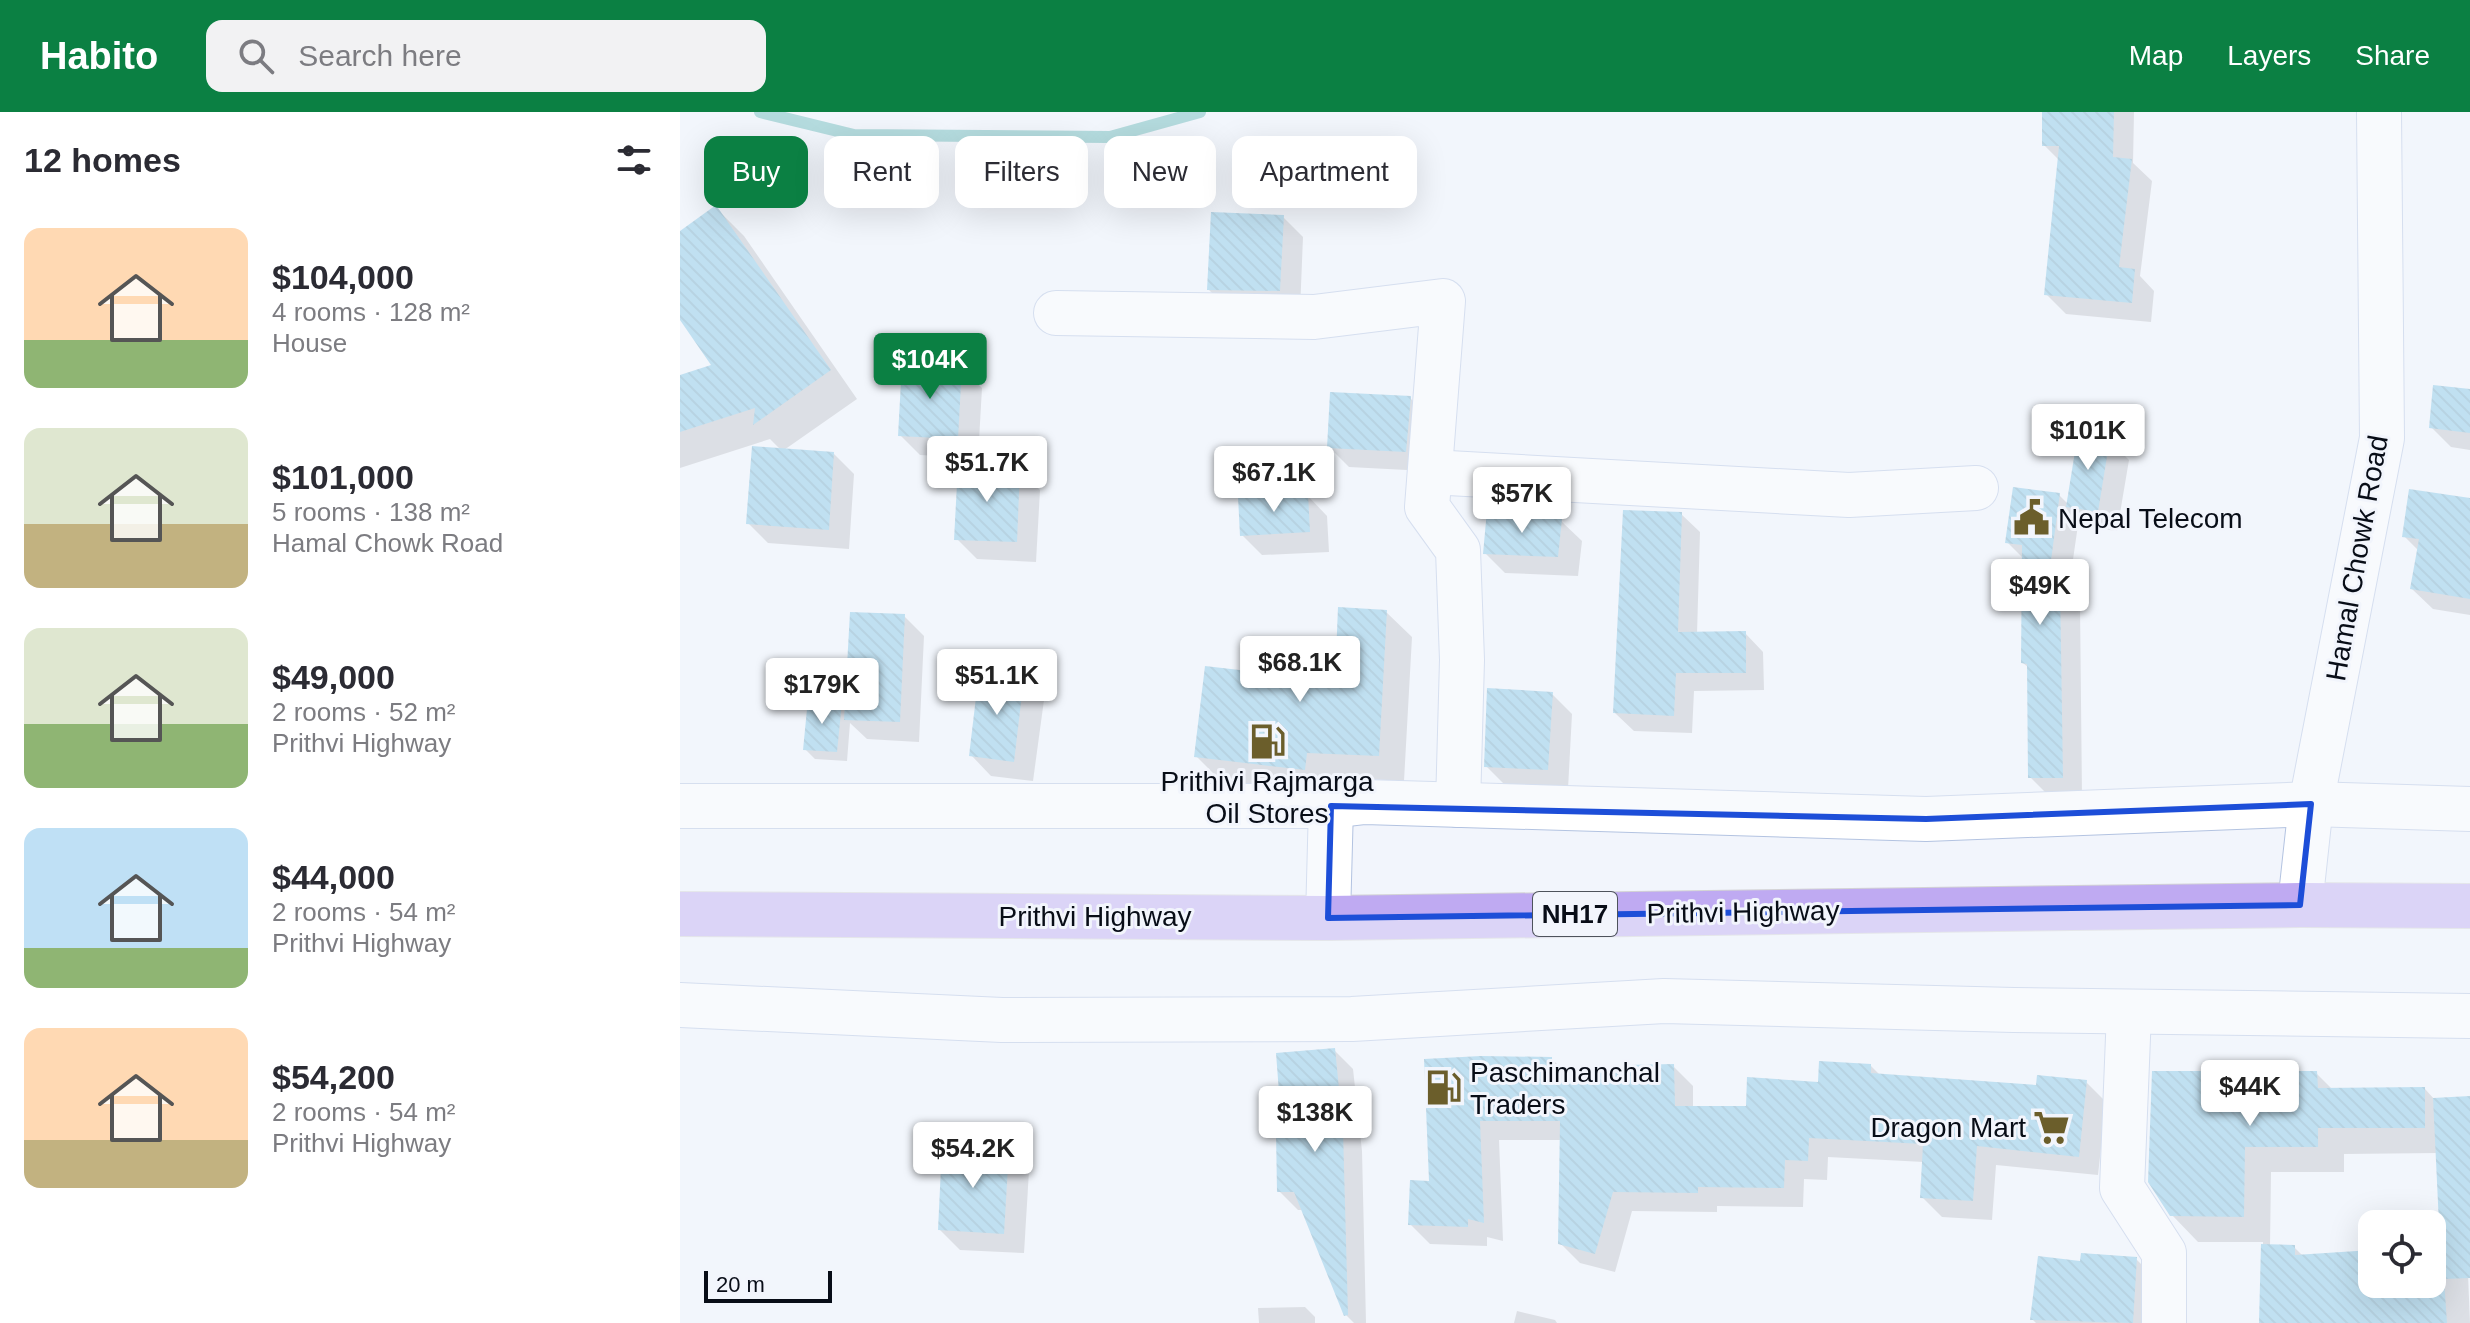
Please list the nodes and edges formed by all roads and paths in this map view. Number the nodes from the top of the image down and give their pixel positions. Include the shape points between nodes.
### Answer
1 (2379, 112) edge
2 (1056, 313) dead end
3 (1430, 472) junction
4 (1976, 488) dead end
5 (2311, 804) junction
6 (1458, 805) junction
7 (680, 806) edge
8 (1331, 806) junction
9 (2470, 809) edge
10 (2300, 905) junction
11 (2470, 906) edge
12 (680, 914) edge
13 (1328, 918) junction
14 (680, 1005) edge
15 (2129, 1012) junction
16 (2470, 1016) edge
17 (2164, 1323) edge

1 - 5 street, Hamal Chowk Road via 2382,438
2 - 3 street via 1314,317 1443,301
3 - 4 street via 1849,495
3 - 6 street via 1427,507 1458,550
5 - 6 street via 1926,819
5 - 9 street
5 - 10 street, Hamal Chowk Road
6 - 8 street
7 - 8 street
8 - 13 street
10 - 11 highway, Prithvi Highway / NH17
10 - 13 highway, Prithvi Highway / NH17
12 - 13 highway, Prithvi Highway / NH17
14 - 15 street via 1002,1020 1352,1019 1664,1001
15 - 16 street
15 - 17 street via 2122,1188 2164,1253

